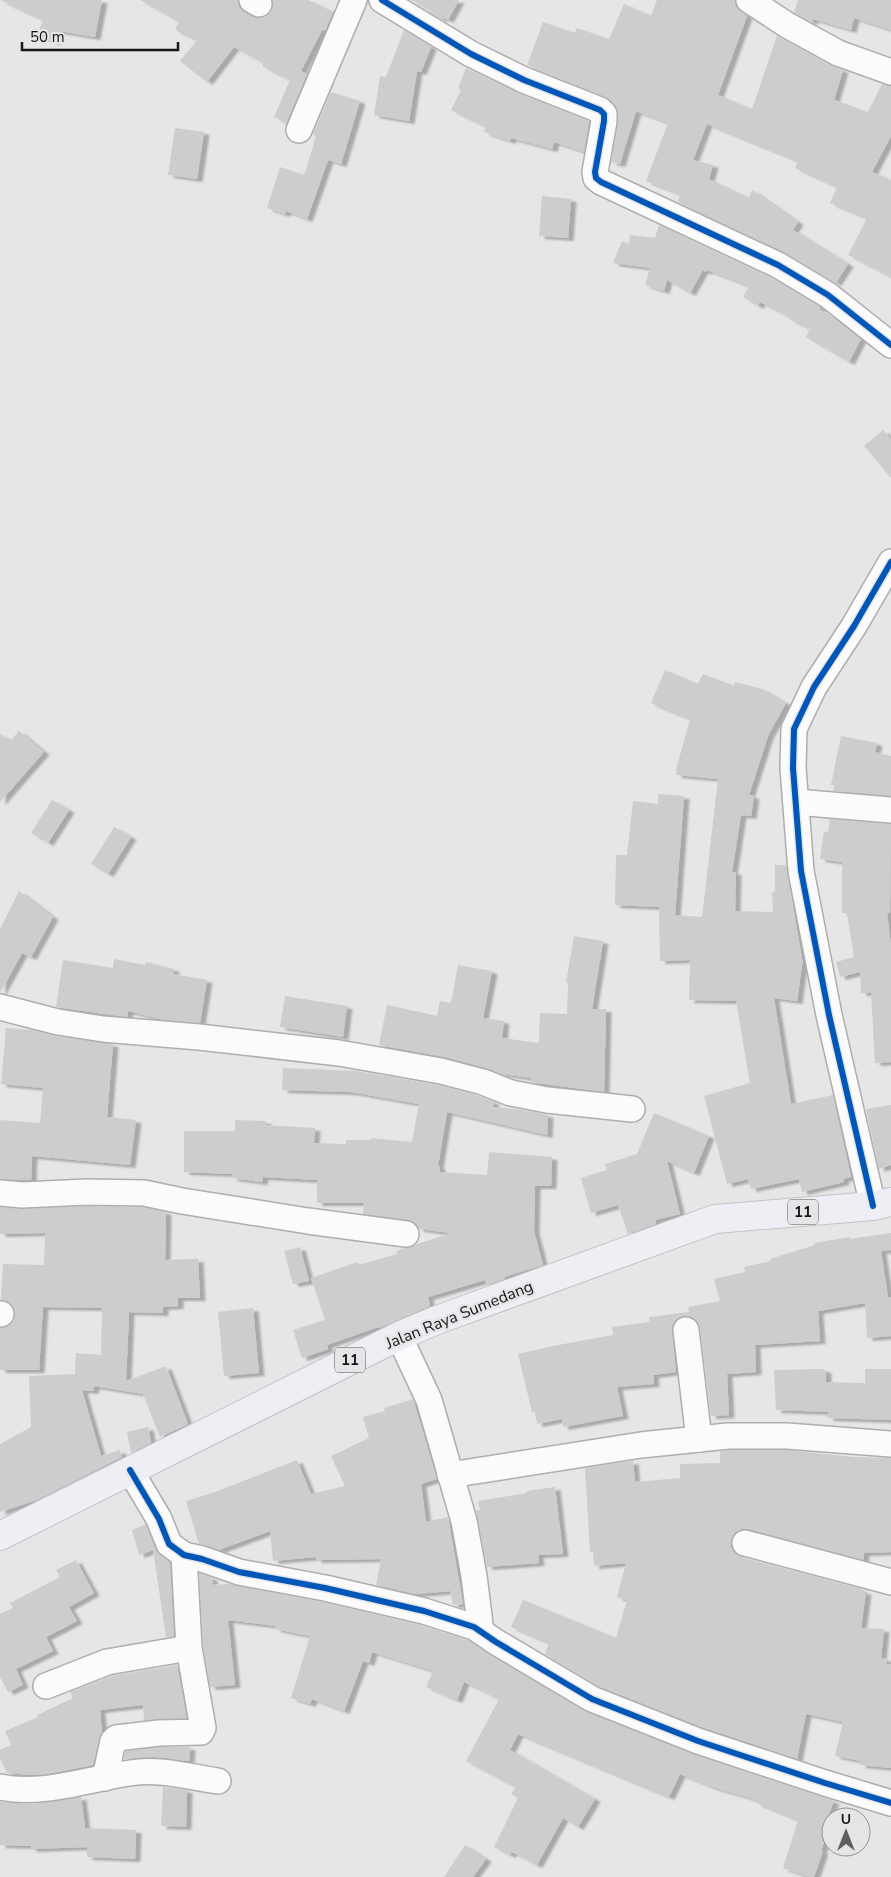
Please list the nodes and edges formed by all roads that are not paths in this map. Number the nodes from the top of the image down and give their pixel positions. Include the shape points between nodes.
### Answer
1 (354, 0) edge
2 (382, 0) edge
3 (749, 0) edge
4 (891, 72) edge
5 (299, 130) dead end
6 (891, 345) edge
7 (891, 562) edge
8 (796, 802) junction
9 (891, 810) edge
10 (0, 1007) edge
11 (632, 1109) dead end
12 (0, 1193) edge
13 (882, 1204) edge
14 (406, 1234) dead end
15 (686, 1330) dead end
16 (399, 1336) junction
17 (699, 1439) junction
18 (891, 1444) edge
19 (130, 1470) junction
20 (450, 1475) junction
21 (0, 1536) edge
22 (745, 1543) dead end
23 (184, 1555) junction
24 (891, 1582) edge
25 (481, 1632) junction
26 (189, 1648) junction
27 (46, 1686) dead end
28 (105, 1778) junction
29 (218, 1780) dead end
30 (0, 1787) edge
31 (891, 1803) edge

1 - 5 street
2 - 6 street via 471,54 524,80 600,110 604,121 596,178 778,266 828,295
3 - 4 street via 838,53
7 - 8 street via 814,687 794,729
8 - 9 street
8 - 13 street via 802,870 827,1006
10 - 11 street via 58,1022 103,1029 339,1053 441,1071 511,1093 547,1100
12 - 14 street via 144,1193
13 - 16 highway, Jalan Raya Sumedang / 11 via 715,1219
15 - 17 street
16 - 19 highway, Jalan Raya Sumedang / 11
16 - 20 street via 429,1400
17 - 18 street via 787,1436
17 - 20 street via 641,1444
19 - 21 highway, Jalan Raya Sumedang / 11
19 - 23 street via 159,1519 169,1544
20 - 25 street via 464,1521
22 - 24 street
23 - 25 street via 239,1572 424,1611
23 - 26 street
25 - 31 street via 592,1699 707,1744
26 - 27 street via 107,1662
26 - 28 street via 202,1730 120,1736 113,1741
28 - 29 street via 152,1771
28 - 30 street via 52,1787 16,1790

